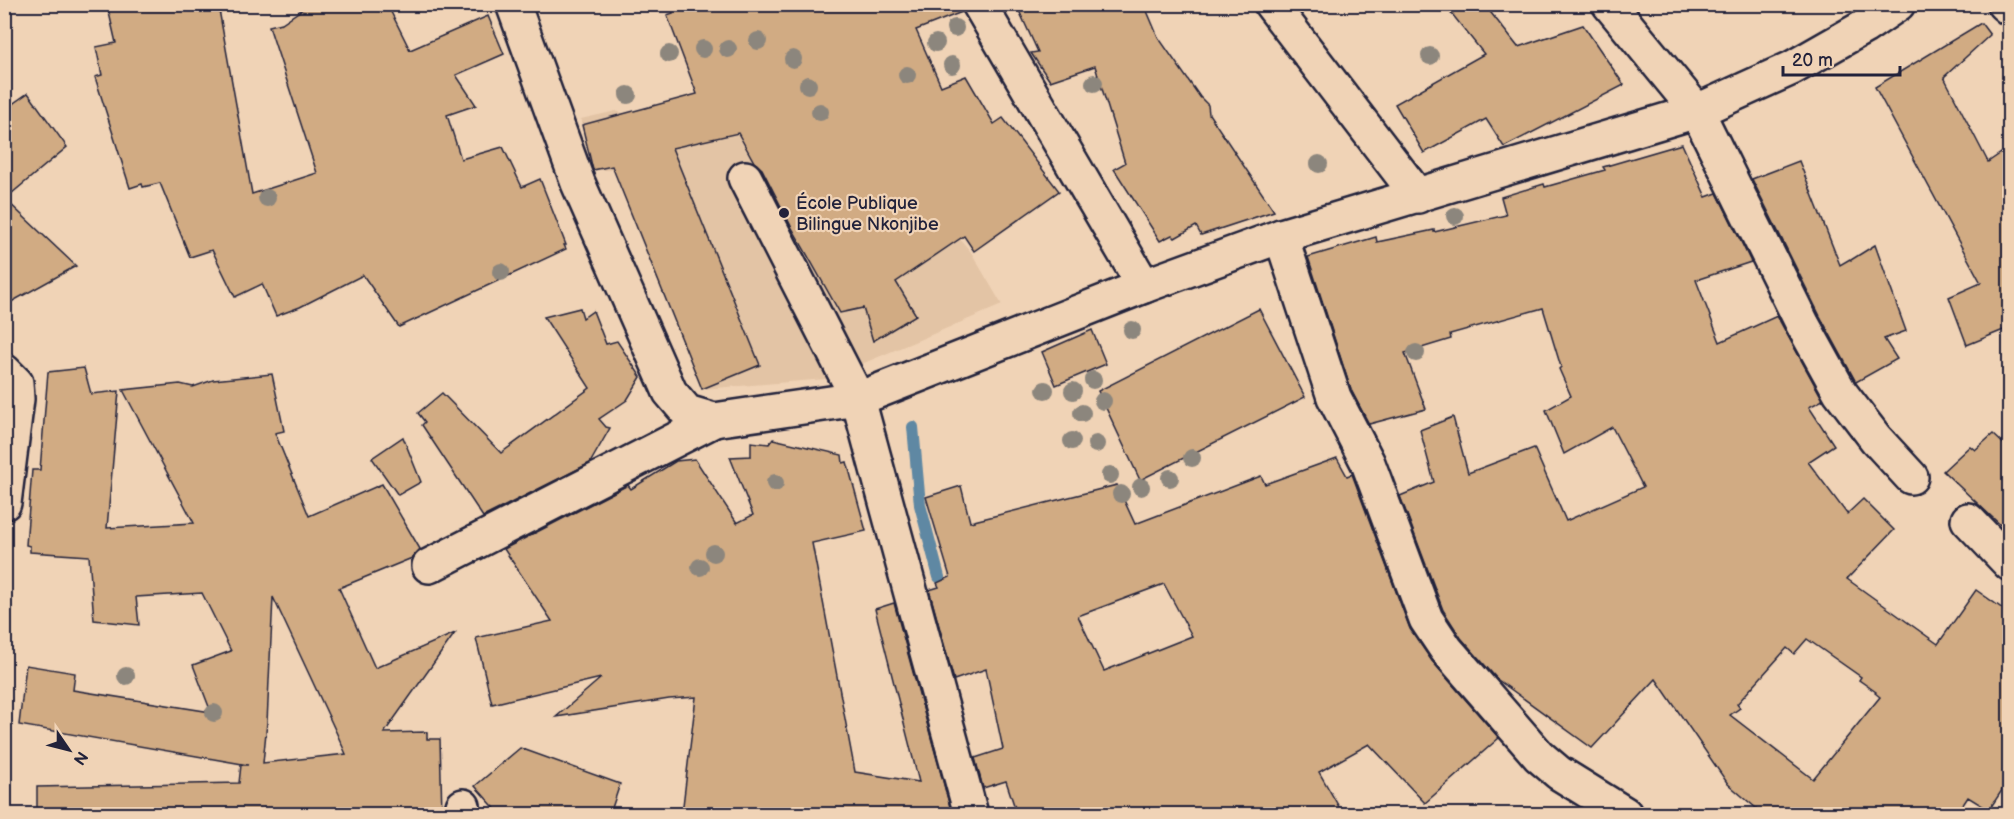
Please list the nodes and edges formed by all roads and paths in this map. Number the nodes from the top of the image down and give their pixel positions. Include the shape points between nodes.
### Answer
1 (513, 4) edge
2 (980, 4) edge
3 (1271, 4) edge
4 (1609, 4) edge
5 (1898, 4) edge
6 (2004, 4) edge
7 (2010, 9) edge
8 (1697, 111) junction
9 (745, 178) dead end
10 (1418, 196) junction
11 (1281, 236) junction
12 (1144, 286) junction
13 (11, 385) edge
14 (858, 399) junction
15 (714, 420) junction
16 (1911, 477) dead end
17 (4, 503) edge
18 (1968, 520) dead end
19 (2010, 564) edge
20 (429, 566) dead end
21 (971, 814) edge
22 (1625, 814) edge

1 - 15 street via 578,183 670,392 687,412
2 - 12 street
3 - 10 street
4 - 8 street
5 - 8 street via 1792,68
6 - 7 street
8 - 10 street
8 - 16 street via 1840,392
9 - 14 street
10 - 11 street
11 - 12 street
11 - 22 street via 1334,397 1368,463 1426,619 1446,649 1539,756
12 - 14 street
13 - 17 street
14 - 15 street
14 - 21 street
15 - 20 street
18 - 19 street

